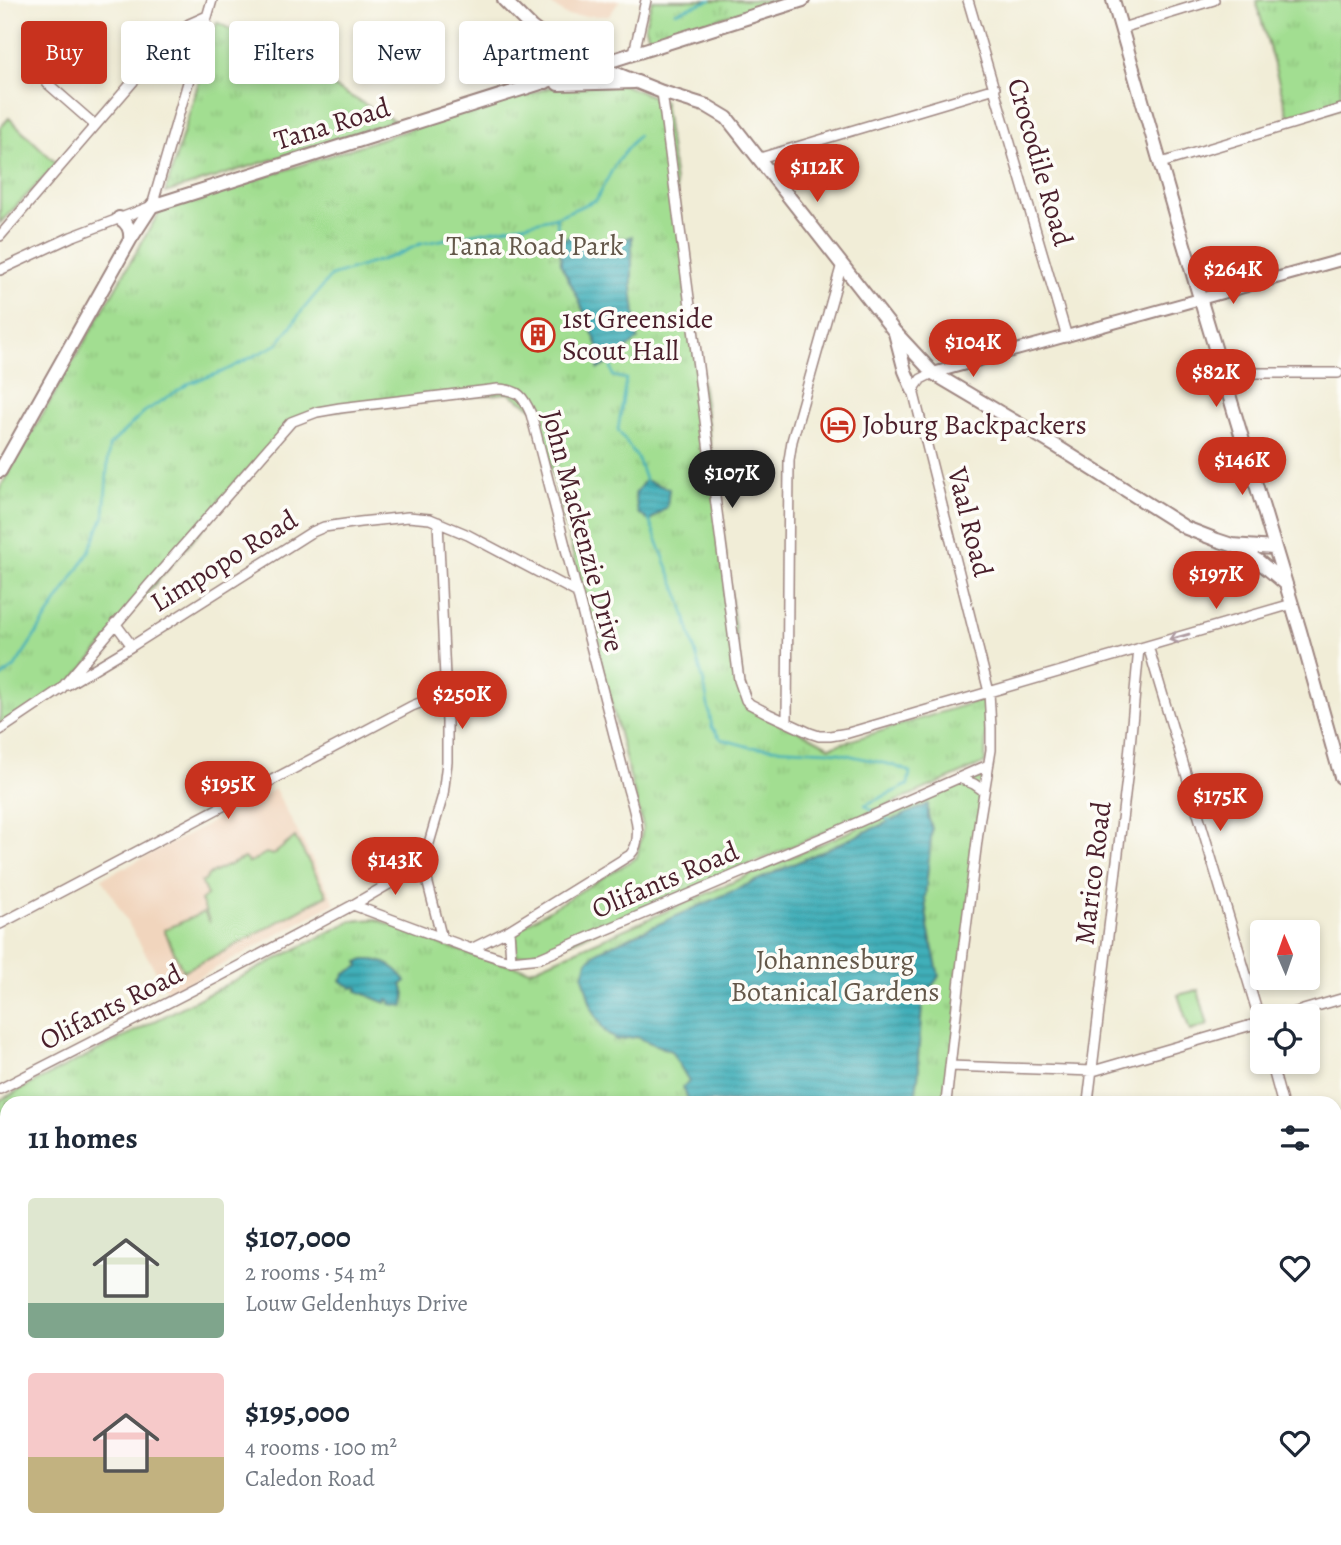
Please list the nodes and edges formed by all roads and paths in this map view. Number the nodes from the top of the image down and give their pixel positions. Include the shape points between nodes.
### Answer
1 (212, 0) edge
2 (503, 0) edge
3 (646, 0) edge
4 (803, 0) edge
5 (968, 0) edge
6 (1113, 0) edge
7 (1214, 0) edge
8 (207, 16) junction
9 (526, 21) edge
10 (1122, 28) junction
11 (633, 54) junction
12 (614, 60) edge
13 (614, 72) edge
14 (635, 80) junction
15 (614, 81) edge
16 (48, 84) edge
17 (540, 84) edge
18 (995, 88) junction
19 (662, 92) junction
20 (1341, 109) edge
21 (95, 125) junction
22 (760, 158) junction
23 (1161, 163) junction
24 (152, 206) junction
25 (119, 218) junction
26 (0, 236) edge
27 (130, 240) junction
28 (1341, 260) edge
29 (842, 264) junction
30 (0, 269) edge
31 (1201, 298) junction
32 (894, 331) junction
33 (1067, 337) junction
34 (933, 373) junction
35 (1222, 373) junction
36 (1338, 373) dead end
37 (913, 390) junction
38 (0, 471) edge
39 (438, 522) junction
40 (1232, 545) junction
41 (1274, 548) junction
42 (1285, 583) junction
43 (576, 592) junction
44 (1292, 604) junction
45 (115, 624) junction
46 (132, 646) junction
47 (1144, 647) junction
48 (61, 689) junction
49 (989, 692) junction
50 (445, 693) junction
51 (787, 722) junction
52 (0, 730) edge
53 (988, 765) junction
54 (1341, 777) edge
55 (959, 778) junction
56 (984, 791) junction
57 (423, 864) junction
58 (353, 905) junction
59 (0, 924) edge
60 (509, 930) junction
61 (442, 939) junction
62 (471, 950) junction
63 (511, 961) junction
64 (1341, 999) edge
65 (1255, 1004) edge
66 (1320, 1005) edge
67 (1250, 1027) edge
68 (950, 1066) junction
69 (1093, 1071) junction
70 (1274, 1074) edge
71 (0, 1089) edge
72 (947, 1096) edge
73 (1089, 1096) edge
74 (1280, 1096) edge

1 - 8 street
2 - 9 main road
3 - 11 street
4 - 11 main road, Tana Road
5 - 18 street, Crocodile Road
6 - 10 main road
7 - 10 street
8 - 21 street via 177,34
8 - 24 street
10 - 23 main road
11 - 12 main road, Tana Road
11 - 14 main road via 627,67
13 - 14 main road
14 - 15 main road
14 - 19 main road
16 - 21 street
17 - 24 main road, Tana Road
18 - 22 street
18 - 33 street, Crocodile Road
19 - 22 main road via 722,114
19 - 51 street via 740,687 750,704
20 - 23 street
21 - 26 street
22 - 29 main road
23 - 31 main road
24 - 25 street, Tana Road
24 - 27 main road
25 - 27 main road via 128,226
25 - 30 street, Tana Road
27 - 38 main road
28 - 31 street
29 - 32 main road
29 - 51 street via 789,460
31 - 33 street
31 - 35 main road
32 - 34 main road
32 - 37 main road
33 - 34 street
34 - 37 street via 918,381
34 - 40 main road via 1186,528
35 - 36 street
35 - 41 main road
37 - 49 street, Vaal Road
39 - 43 street, Limpopo Road
39 - 46 street, Limpopo Road via 408,517 318,529
39 - 50 street
40 - 41 main road
40 - 42 main road
41 - 42 main road
42 - 44 main road
43 - 45 street, John Mackenzie Drive via 528,407 519,394 498,389 323,410 291,422
43 - 60 street, John Mackenzie Drive via 636,821 637,844 630,855
44 -> 47 street
44 - 54 main road
45 - 46 street
45 - 48 street, John Mackenzie Drive
46 - 48 street, Limpopo Road
47 - 49 street
47 - 65 street
47 - 69 street, Marico Road
48 - 52 street, John Mackenzie Drive
49 - 51 street via 831,736 819,736
49 - 53 street, Vaal Road
50 - 57 street via 446,779
50 - 59 street via 412,706
53 - 55 street, Olifants Road
53 - 56 street, Vaal Road
55 - 56 street
55 - 63 street, Olifants Road via 551,954
56 - 68 street, Vaal Road
57 - 58 street, Olifants Road
57 - 61 street
58 - 61 street, Olifants Road
58 - 71 street, Olifants Road
60 - 62 street, John Mackenzie Drive
60 - 63 street
61 - 62 street, Olifants Road
62 - 63 street, Olifants Road
64 - 66 street
67 - 69 street
68 - 69 street
68 - 72 street, Vaal Road
69 - 73 street, Marico Road
70 - 74 street

